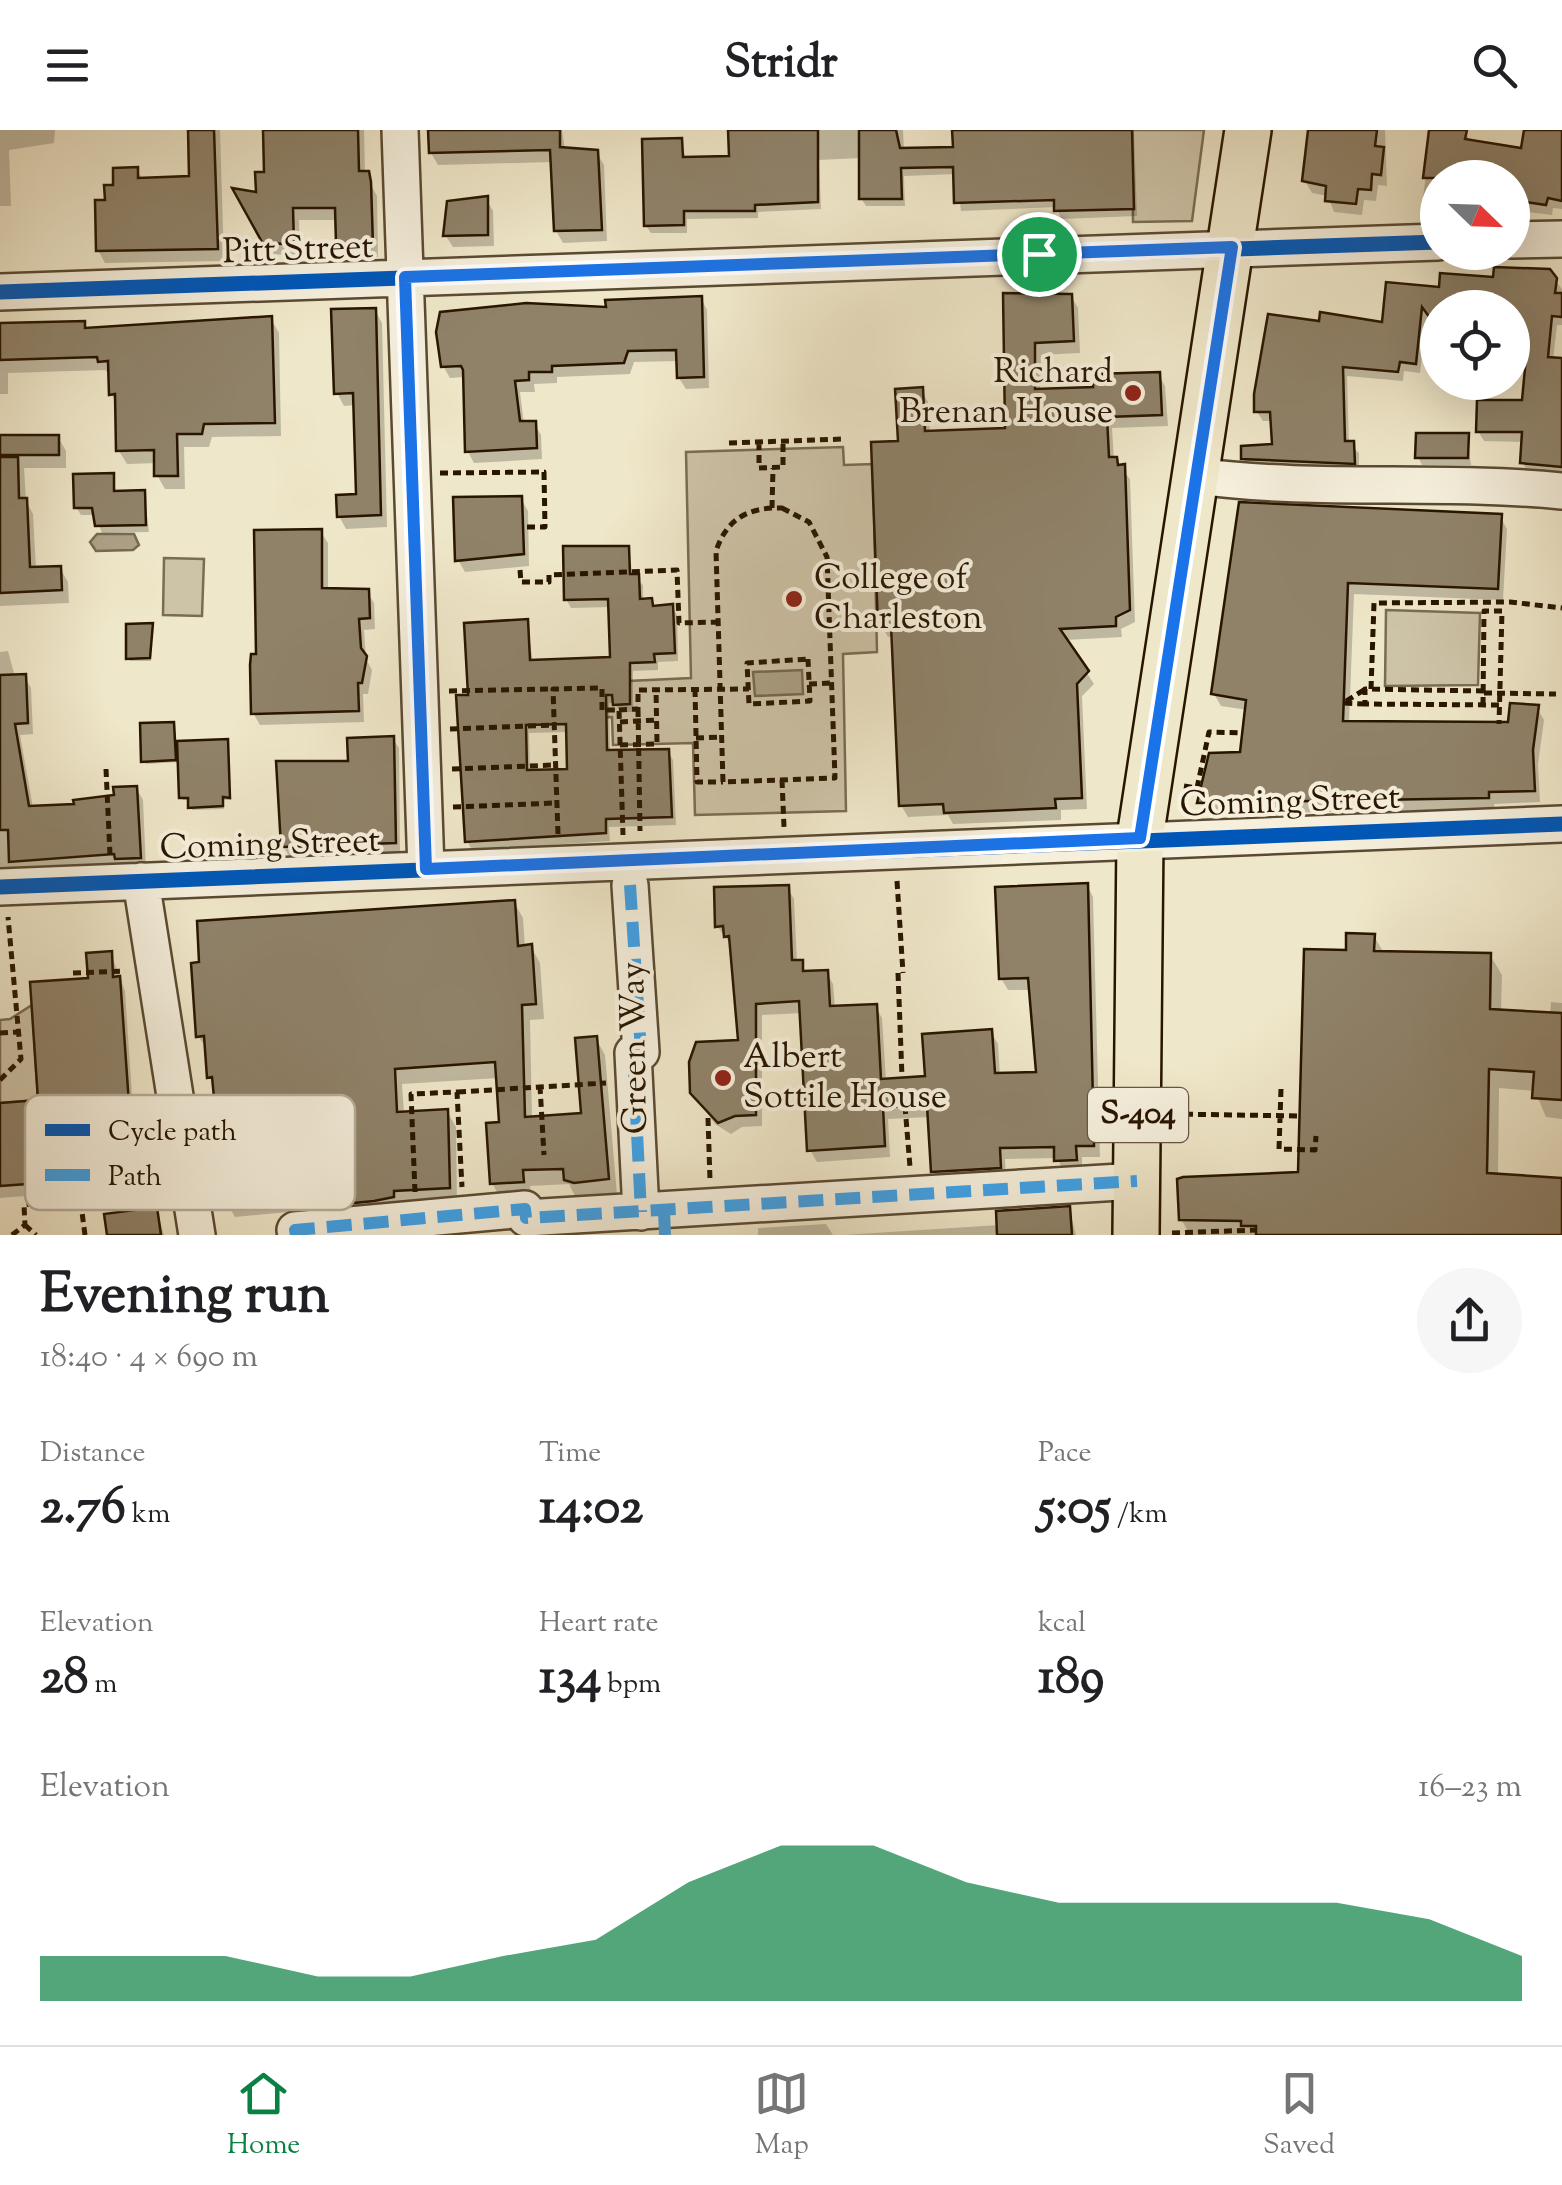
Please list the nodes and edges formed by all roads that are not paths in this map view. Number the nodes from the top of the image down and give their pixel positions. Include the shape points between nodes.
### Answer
1 (400, 130) edge
2 (1248, 130) edge
3 (1530, 240) edge
4 (1562, 240) edge
5 (1420, 242) edge
6 (1232, 247) junction
7 (405, 277) junction
8 (0, 292) edge
9 (1196, 476) junction
10 (1562, 490) edge
11 (1562, 824) edge
12 (1140, 838) junction
13 (426, 869) junction
14 (142, 881) junction
15 (630, 885) dead end
16 (4, 901) edge
17 (175, 1095) edge
18 (1137, 1181) junction
19 (193, 1210) edge
20 (656, 1219) edge
21 (1154, 1234) edge
22 (197, 1235) edge
23 (296, 1235) edge

1 - 7 street
2 - 6 main road, S-404
3 - 4 street
5 - 6 street, Pitt Street
6 - 7 street, Pitt Street
6 - 9 main road, S-404
7 - 8 street, Pitt Street
7 - 13 street
9 - 10 street
9 - 12 main road, S-404
11 - 12 street, Coming Street
12 - 13 street, Coming Street
12 - 18 main road, S-404
13 - 14 street, Coming Street
14 - 16 street, Coming Street
14 - 17 street
15 - 20 street, Green Way via 642,1052 632,1053 634,1082
18 - 20 street via 710,1208
18 - 21 main road, S-404
19 - 22 street
20 - 23 street via 526,1218 525,1209

